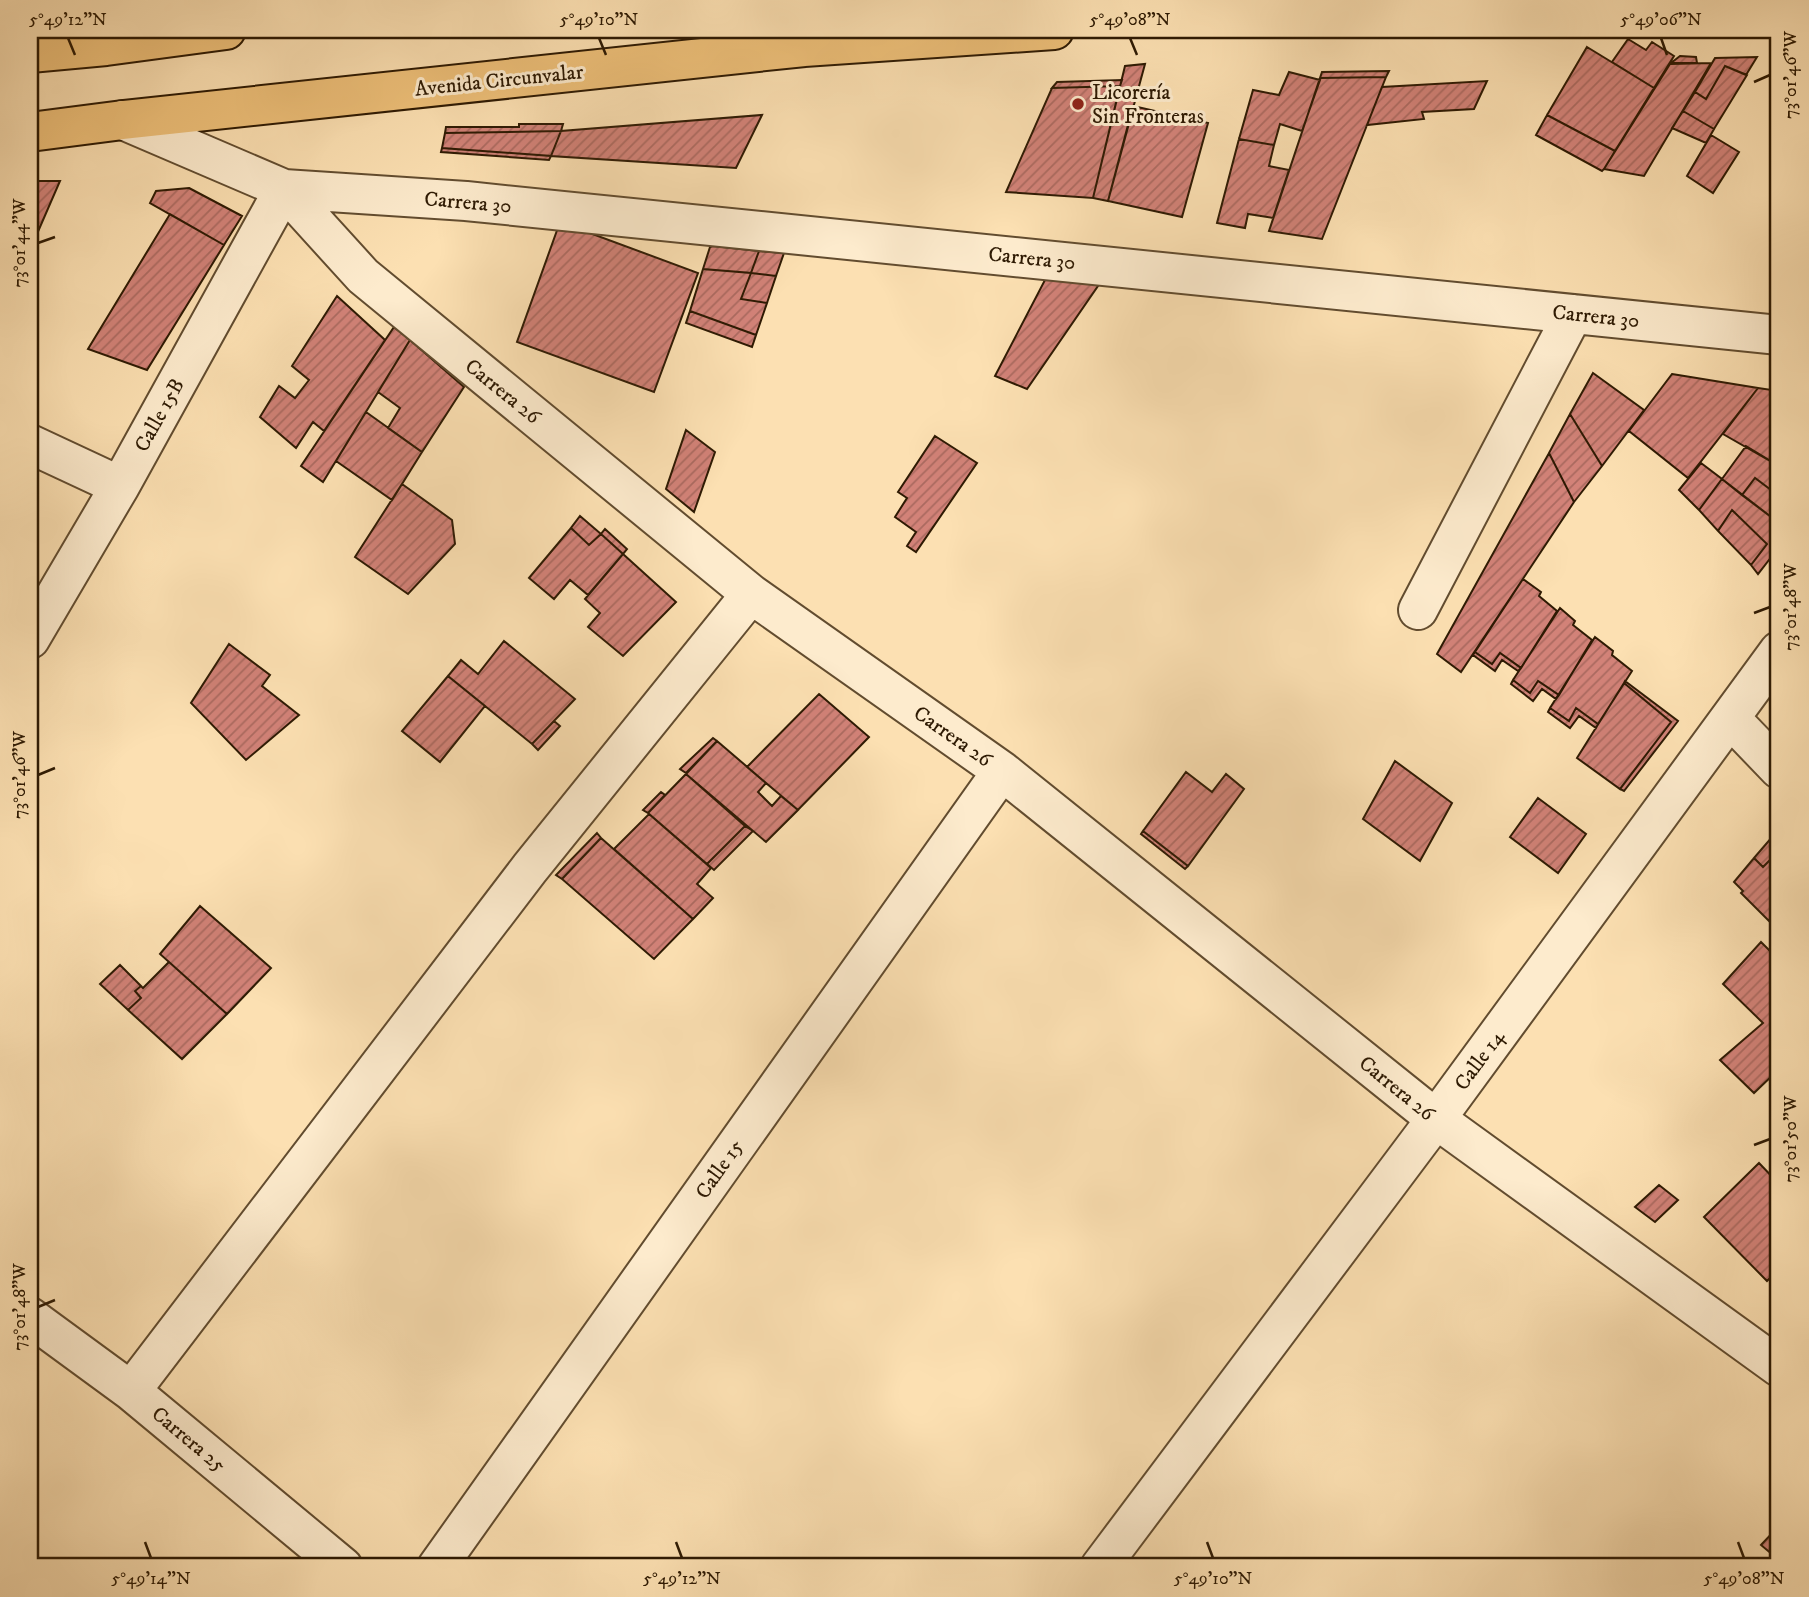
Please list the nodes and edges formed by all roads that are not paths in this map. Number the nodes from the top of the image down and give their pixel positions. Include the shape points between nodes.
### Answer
1 (226, 30) edge
2 (1054, 30) edge
3 (804, 38) edge
4 (30, 52) edge
5 (123, 120) junction
6 (30, 132) edge
7 (284, 189) junction
8 (1573, 314) junction
9 (1779, 335) edge
10 (30, 444) edge
11 (120, 486) junction
12 (751, 594) junction
13 (1418, 610) dead end
14 (30, 639) edge
15 (1779, 651) edge
16 (1730, 718) junction
17 (1779, 769) edge
18 (1002, 771) junction
19 (1436, 1119) junction
20 (30, 1317) edge
21 (1779, 1367) edge
22 (131, 1391) junction
23 (343, 1567) edge
24 (437, 1567) edge
25 (1100, 1567) edge

1 - 4 highway
2 - 3 highway, Avenida Circunvalar
3 - 5 highway, Avenida Circunvalar
5 - 6 highway, Avenida Circunvalar
5 - 7 street, Carrera 26
7 - 8 street, Carrera 30 via 466,201
7 - 11 street, Calle 15B
7 - 12 street, Carrera 26 via 363,276
8 - 9 street, Carrera 30
8 - 13 street
10 - 11 street
11 - 14 street, Calle 15B
12 - 18 street, Carrera 26
12 - 22 street via 530,868
15 - 16 street, Calle 14
16 - 17 street
16 - 19 street, Calle 14
18 - 19 street, Carrera 26
18 - 24 street, Calle 15
19 - 21 street, Carrera 26
19 - 25 street, Calle 14
20 - 22 street, Carrera 25
22 - 23 street, Carrera 25

